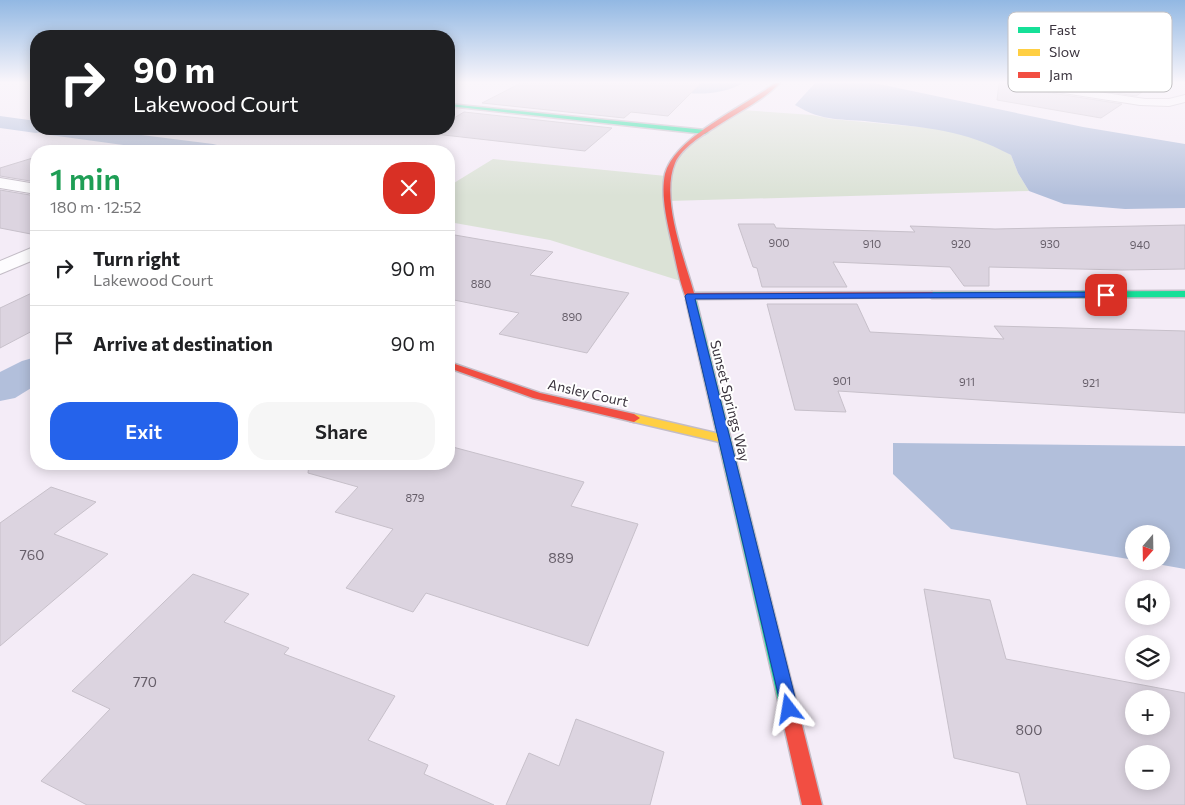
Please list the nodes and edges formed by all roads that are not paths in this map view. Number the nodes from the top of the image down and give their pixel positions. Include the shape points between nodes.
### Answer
1 (597, 121) edge
2 (723, 121) edge
3 (705, 132) junction
4 (0, 183) edge
5 (30, 188) edge
6 (30, 255) edge
7 (0, 268) edge
8 (1185, 294) edge
9 (690, 296) junction
10 (455, 367) edge
11 (724, 439) junction
12 (812, 805) edge

1 - 3 street
2 - 3 street, Sunset Springs Way
3 - 9 street, Sunset Springs Way via 676,154 666,176 667,201
4 - 5 street
6 - 7 street
8 - 9 street
9 - 11 street, Sunset Springs Way
10 - 11 street, Ansley Court via 537,396
11 - 12 street, Sunset Springs Way

